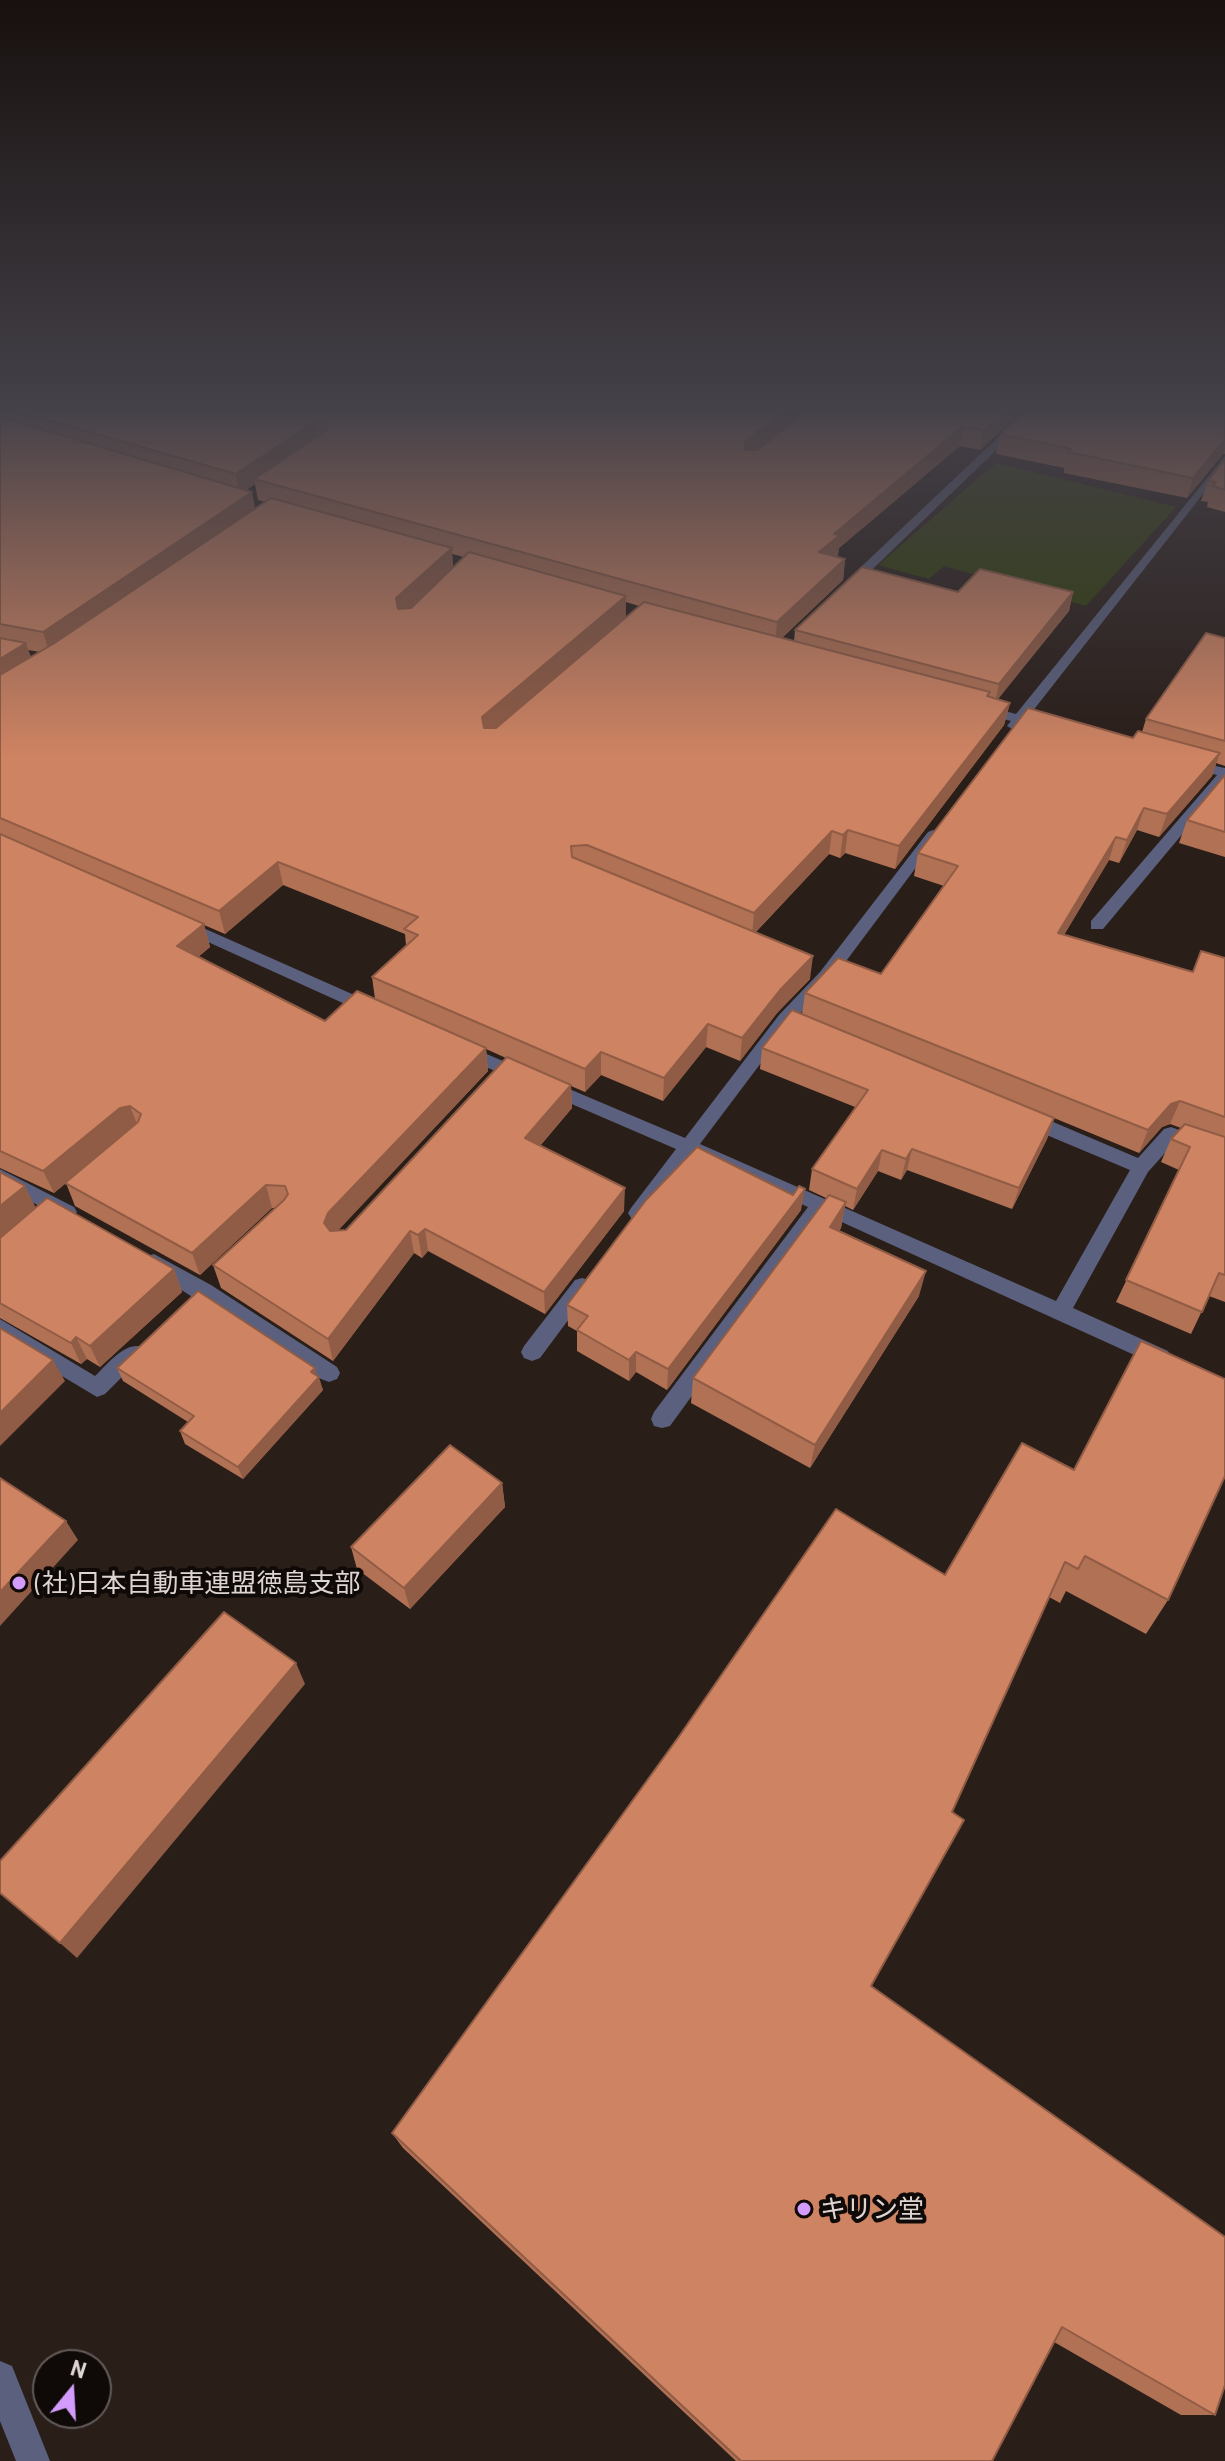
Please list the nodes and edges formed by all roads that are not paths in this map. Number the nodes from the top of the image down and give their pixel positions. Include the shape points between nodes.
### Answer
1 (911, 526) edge
2 (1172, 526) edge
3 (835, 598) edge
4 (974, 707) edge
5 (1020, 719) junction
6 (1063, 731) edge
7 (1001, 744) edge
8 (1178, 762) edge
9 (1224, 772) edge
10 (946, 817) edge
11 (158, 913) edge
12 (1097, 925) dead end
13 (388, 1017) edge
14 (446, 1043) edge
15 (1013, 1113) edge
16 (688, 1147) junction
17 (1225, 1155) edge
18 (1141, 1167) junction
19 (0, 1176) edge
20 (821, 1204) junction
21 (82, 1221) edge
22 (624, 1232) edge
23 (136, 1252) edge
24 (596, 1268) edge
25 (210, 1285) junction
26 (183, 1310) edge
27 (1060, 1313) junction
28 (0, 1328) edge
29 (151, 1339) edge
30 (532, 1352) dead end
31 (1184, 1368) edge
32 (329, 1373) dead end
33 (662, 1419) dead end
34 (0, 2378) edge
35 (33, 2461) edge

1 - 3 street
2 - 5 street
4 - 5 street
5 - 6 street
5 - 7 street
8 - 9 street
9 - 12 street
10 - 16 street via 819,973 792,1022
11 - 13 street
14 - 16 street via 499,1075
15 - 18 street
16 - 20 street
16 - 22 street
17 - 18 street via 1171,1134
18 - 27 street
19 - 21 street
20 - 27 street
20 - 33 street
23 - 25 street
24 - 30 street
25 - 26 street
25 - 32 street
27 - 31 street
28 - 29 street via 97,1388
34 - 35 street

